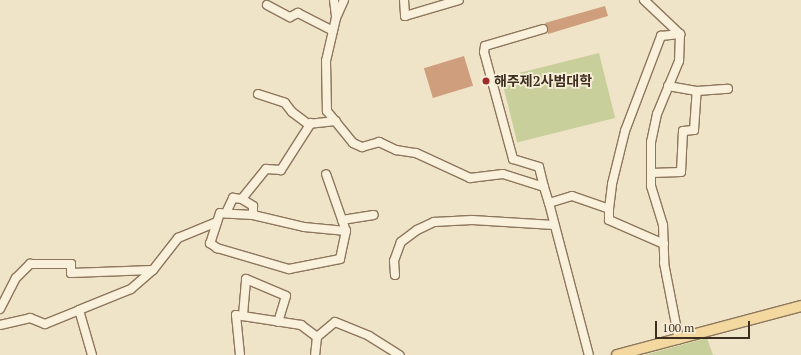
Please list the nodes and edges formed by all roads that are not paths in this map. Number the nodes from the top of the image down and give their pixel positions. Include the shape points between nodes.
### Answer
1 (334, 0) edge
2 (344, 0) edge
3 (404, 0) edge
4 (459, 0) edge
5 (644, 0) edge
6 (267, 5) dead end
7 (336, 18) junction
8 (543, 29) dead end
9 (333, 31) junction
10 (680, 34) junction
11 (668, 86) junction
12 (728, 89) dead end
13 (697, 91) junction
14 (258, 94) dead end
15 (336, 121) junction
16 (311, 123) junction
17 (651, 173) junction
18 (326, 174) dead end
19 (544, 187) junction
20 (242, 199) junction
21 (548, 203) junction
22 (609, 209) junction
23 (226, 213) junction
24 (253, 215) junction
25 (374, 215) dead end
26 (342, 220) junction
27 (217, 222) junction
28 (554, 225) junction
29 (346, 231) junction
30 (664, 244) junction
31 (153, 270) junction
32 (395, 275) dead end
33 (801, 306) edge
34 (0, 309) edge
35 (79, 310) junction
36 (243, 315) junction
37 (278, 322) junction
38 (0, 325) edge
39 (318, 337) junction
40 (679, 340) junction
41 (92, 355) edge
42 (240, 355) edge
43 (315, 355) edge
44 (400, 355) edge
45 (589, 355) edge
46 (617, 355) edge

1 - 7 street
2 - 7 street
3 - 4 street via 405,16
5 - 10 street
6 - 9 street via 290,17 298,13
7 - 9 street
8 - 19 street via 484,46 484,52 513,159 539,167
9 - 15 street via 326,62 327,111
10 - 11 street via 679,60
10 - 22 street via 661,36 625,131 612,184
11 - 13 street
11 - 17 street via 657,114 651,142
12 - 13 street
13 - 17 street via 694,130 683,130 681,172
14 - 16 street via 285,103 292,112
15 - 16 street
15 - 19 street via 353,143 362,147 379,142 396,150 416,153 470,178 503,174
16 - 20 street via 281,170 266,169
17 - 30 street via 651,186 663,225
18 - 26 street
19 - 21 street
20 - 23 street via 232,198
20 - 24 street via 253,206
21 - 22 street via 572,196
21 - 28 street
22 - 30 street via 610,220
23 - 24 street
23 - 27 street via 220,213
24 - 29 street via 304,227
25 - 26 street
26 - 29 street
27 - 29 street via 210,243 217,248 289,269 340,259
27 - 31 street via 178,238
28 - 32 street via 472,220 434,222 401,242 394,261
28 - 45 street
30 - 40 street via 664,263
31 - 34 street via 71,274 71,264 30,264 16,278
31 - 35 street via 132,289
33 - 40 main road
35 - 38 street via 45,324 30,318
35 - 41 street
36 - 37 street
36 - 37 street via 246,279 286,296
36 - 42 street via 236,315
37 - 39 street via 301,325
39 - 43 street
39 - 44 street via 334,322 369,336
40 - 46 main road

